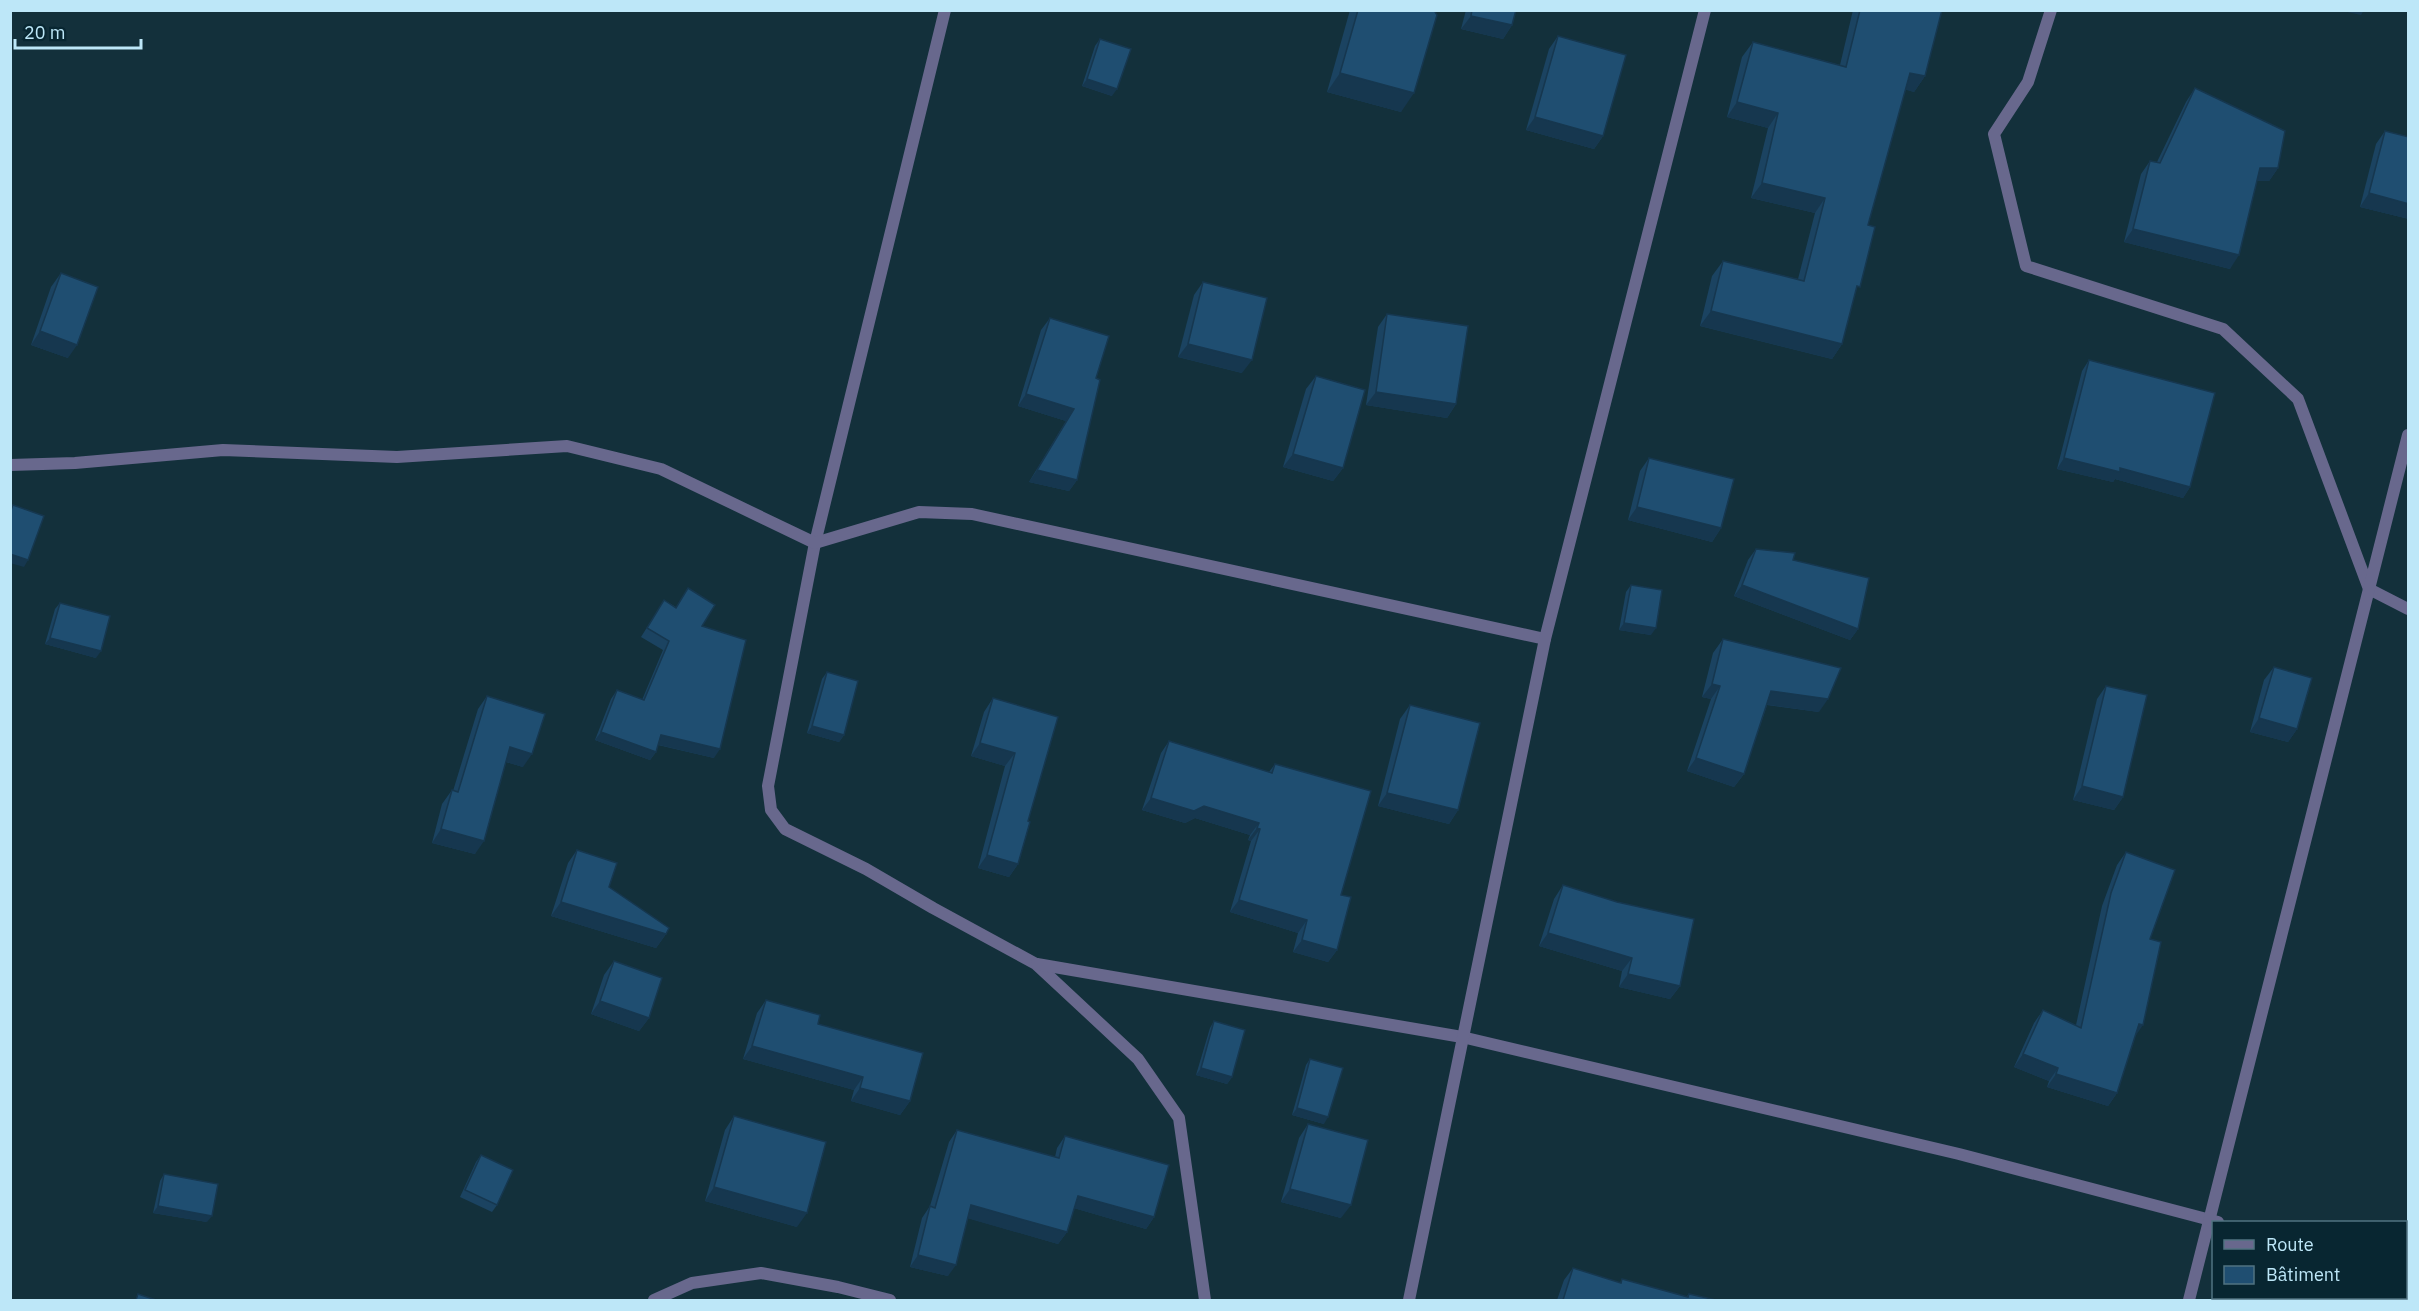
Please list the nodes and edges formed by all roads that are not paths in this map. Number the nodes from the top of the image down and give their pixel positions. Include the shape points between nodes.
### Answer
1 (945, 10) edge
2 (1705, 10) edge
3 (2051, 10) edge
4 (2409, 435) edge
5 (10, 465) edge
6 (815, 543) junction
7 (2369, 589) junction
8 (2409, 609) edge
9 (1545, 639) junction
10 (1036, 964) junction
11 (1462, 1037) junction
12 (2214, 1221) edge
13 (2212, 1227) edge
14 (654, 1300) edge
15 (890, 1300) edge
16 (1205, 1300) edge
17 (1409, 1300) edge
18 (2189, 1300) edge

1 - 6 street
2 - 9 street
3 - 7 street via 2028,82 1994,134 2026,266 2223,329 2298,399
4 - 7 street
5 - 6 street via 223,450 397,457 567,446 661,469
6 - 9 street via 919,512 972,513
6 - 10 street via 768,786 771,810 785,829 866,869
7 - 8 street
7 - 12 street
9 - 11 street
10 - 11 street
10 - 16 street via 1138,1059 1179,1118
11 - 12 street via 1959,1154
11 - 17 street
13 - 18 street
14 - 15 street via 692,1283 761,1273

